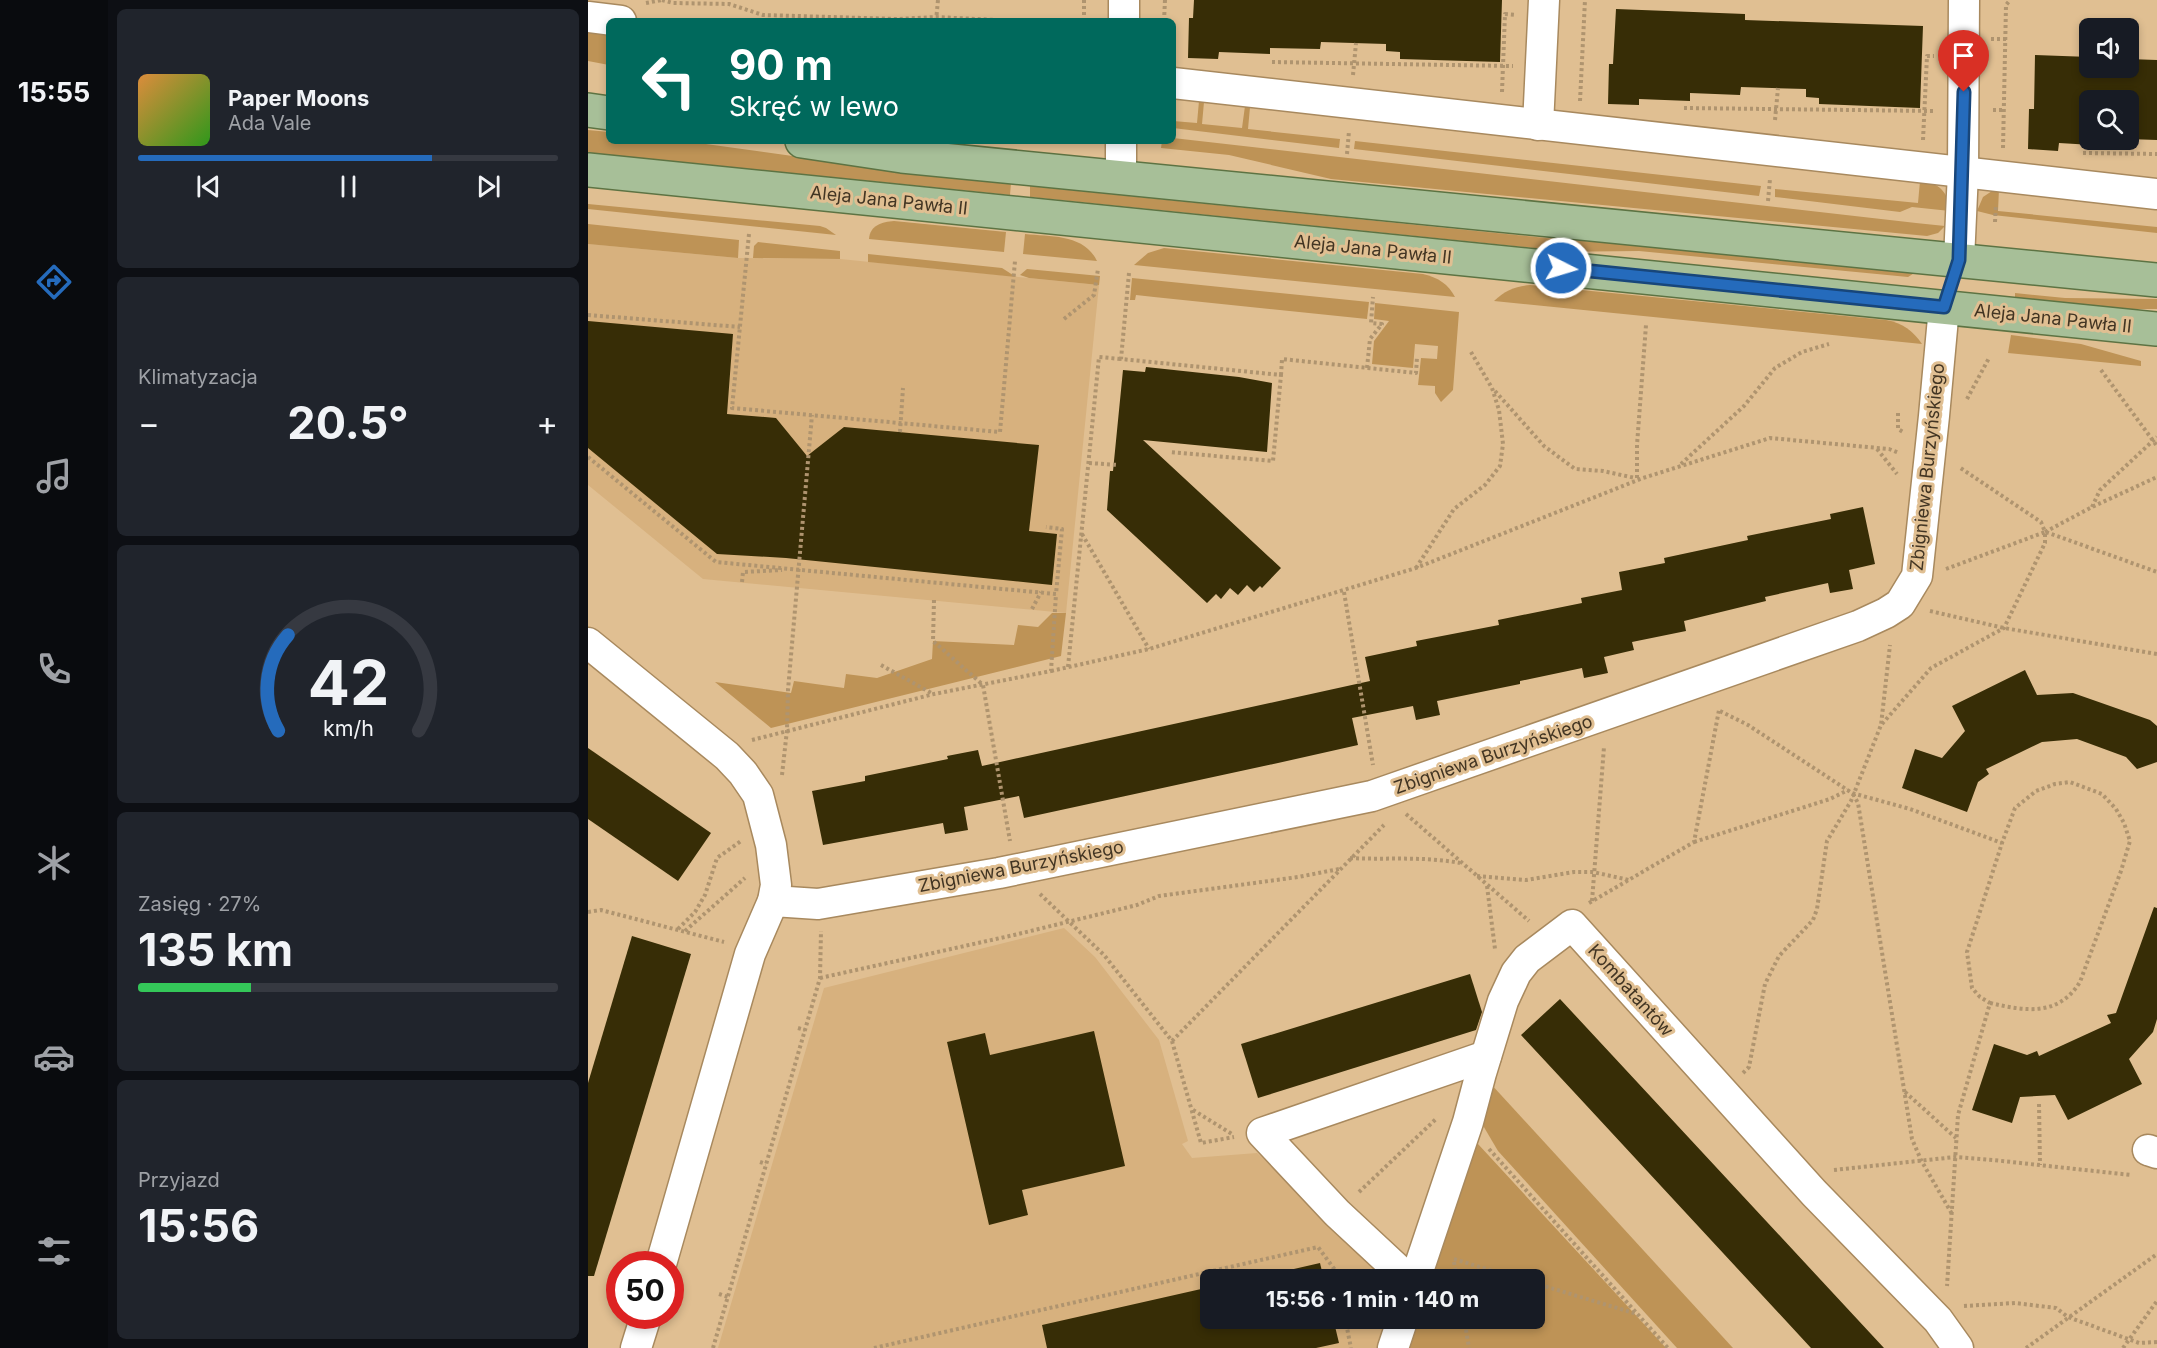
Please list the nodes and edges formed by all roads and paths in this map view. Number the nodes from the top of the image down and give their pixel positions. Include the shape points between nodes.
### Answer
1 (662, 0) edge
2 (938, 0) edge
3 (1084, 0) edge
4 (1124, 0) edge
5 (1165, 0) edge
6 (1544, 0) edge
7 (1586, 0) edge
8 (1964, 0) edge
9 (2010, 0) edge
10 (763, 15) joint
11 (864, 18) edge
12 (936, 18) edge
13 (1084, 18) edge
14 (1124, 18) edge
15 (1164, 18) edge
16 (1965, 58) junction
17 (1263, 61) dead end
18 (1512, 66) dead end
19 (1176, 83) edge
20 (1580, 106) dead end
21 (1673, 108) dead end
22 (588, 110) edge
23 (1924, 112) junction
24 (606, 113) edge
25 (1538, 124) junction
26 (822, 144) edge
27 (1121, 144) edge
28 (2003, 148) dead end
29 (1922, 168) junction
30 (588, 170) edge
31 (1963, 172) junction
32 (1121, 178) junction
33 (2157, 194) edge
34 (749, 234) dead end
35 (1959, 260) junction
36 (1015, 261) dead end
37 (1098, 269) dead end
38 (1129, 273) dead end
39 (2157, 280) edge
40 (1373, 297) dead end
41 (1944, 307) junction
42 (588, 315) edge
43 (1064, 319) dead end
44 (1646, 325) dead end
45 (740, 327) junction
46 (2157, 329) edge
47 (1828, 344) dead end
48 (1471, 352) dead end
49 (1417, 357) dead end
50 (1989, 358) dead end
51 (1121, 359) junction
52 (1367, 368) junction
53 (2100, 369) dead end
54 (1281, 375) junction
55 (903, 388) dead end
56 (1492, 388) junction
57 (1965, 402) dead end
58 (812, 415) junction
59 (900, 423) junction
60 (900, 432) dead end
61 (2155, 438) edge
62 (2157, 446) edge
63 (1877, 448) junction
64 (1169, 452) dead end
65 (1904, 456) dead end
66 (588, 457) edge
67 (1089, 463) junction
68 (1118, 465) dead end
69 (1955, 465) dead end
70 (1675, 468) junction
71 (2157, 477) edge
72 (1635, 478) junction
73 (1643, 478) junction
74 (1901, 479) dead end
75 (2091, 507) junction
76 (1046, 527) dead end
77 (2045, 532) junction
78 (1081, 534) junction
79 (1416, 568) junction
80 (798, 569) junction
81 (1937, 572) dead end
82 (2157, 572) edge
83 (742, 582) dead end
84 (1041, 592) junction
85 (1344, 592) junction
86 (1056, 594) junction
87 (934, 600) dead end
88 (1900, 604) junction
89 (1032, 609) dead end
90 (2004, 628) junction
91 (1891, 637) dead end
92 (588, 644) edge
93 (1149, 649) junction
94 (2157, 654) edge
95 (881, 665) dead end
96 (1068, 667) junction
97 (1051, 671) junction
98 (983, 685) junction
99 (934, 694) junction
100 (1595, 718) junction
101 (1881, 725) junction
102 (787, 730) junction
103 (748, 741) dead end
104 (1375, 774) dead end
105 (782, 778) dead end
106 (1850, 792) junction
107 (1401, 810) dead end
108 (1392, 818) dead end
109 (1694, 842) junction
110 (2002, 843) junction
111 (746, 845) dead end
112 (1011, 847) dead end
113 (1350, 858) junction
114 (1462, 863) junction
115 (1339, 869) junction
116 (748, 870) dead end
117 (1594, 872) junction
118 (1476, 876) junction
119 (746, 877) junction
120 (1630, 880) junction
121 (743, 888) dead end
122 (1035, 889) dead end
123 (773, 901) junction
124 (1592, 902) junction
125 (588, 912) edge
126 (1070, 920) junction
127 (1532, 924) dead end
128 (1572, 925) junction
129 (678, 930) junction
130 (684, 931) junction
131 (822, 940) dead end
132 (750, 954) junction
133 (820, 978) junction
134 (1990, 1003) junction
135 (798, 1028) dead end
136 (805, 1030) junction
137 (1172, 1041) junction
138 (1486, 1056) junction
139 (1722, 1091) junction
140 (1905, 1091) junction
141 (2039, 1104) dead end
142 (1192, 1109) junction
143 (1454, 1119) junction
144 (1237, 1137) dead end
145 (1956, 1138) junction
146 (1201, 1143) dead end
147 (1955, 1157) junction
148 (1921, 1160) junction
149 (2148, 1160) edge
150 (760, 1162) dead end
151 (766, 1164) junction
152 (2040, 1165) junction
153 (1814, 1193) junction
154 (1337, 1213) junction
155 (1952, 1214) junction
156 (665, 1251) edge
157 (2157, 1254) edge
158 (1447, 1256) dead end
159 (1454, 1259) junction
160 (1221, 1269) edge
161 (1334, 1269) edge
162 (1397, 1269) edge
163 (1418, 1269) edge
164 (1455, 1269) edge
165 (1486, 1269) edge
166 (1200, 1274) edge
167 (1545, 1286) edge
168 (719, 1294) dead end
169 (728, 1297) junction
170 (2157, 1301) edge
171 (1942, 1313) junction
172 (1637, 1314) junction
173 (2068, 1317) junction
174 (642, 1329) edge
175 (1347, 1329) edge
176 (1399, 1329) edge
177 (1466, 1329) edge
178 (2129, 1340) junction
179 (2157, 1342) edge
180 (636, 1348) edge
181 (713, 1348) edge
182 (874, 1348) edge
183 (1351, 1348) edge
184 (1393, 1348) edge
185 (1469, 1348) edge
186 (1668, 1348) edge
187 (1958, 1348) edge
188 (2026, 1348) edge
189 (2123, 1348) edge

1 - 10 path via 729,4
2 - 12 path
3 - 13 path
4 - 14 street
5 - 15 path
6 - 25 street
7 - 20 path
8 - 16 street
9 - 28 path via 2006,6
10 - 11 path
16 - 23 path via 1927,56
16 - 31 street
17 - 18 path
19 - 25 street
21 - 23 path
22 - 24 main road
23 - 29 path
25 - 29 street
26 - 32 main road
27 - 32 street
29 - 31 street
30 - 41 main road, Aleja Jana Pawła II
31 - 33 street
31 - 35 street
32 - 35 main road
34 - 45 path
35 - 39 main road
35 - 41 main road
36 - 59 path via 1000,432
37 - 43 path via 1094,296
38 - 51 path
40 - 52 path via 1371,323 1382,324 1370,339
41 - 46 main road, Aleja Jana Pawła II
41 - 88 street, Zbigniewa Burzyńskiego via 1917,576
42 - 45 path
44 - 72 path
45 - 58 path via 732,408
47 - 70 path via 1802,352 1775,368 1744,406
48 - 56 path
49 - 52 path via 1416,373
50 - 57 path
51 - 54 path
51 - 67 path via 1099,357
52 - 54 path via 1282,359
53 - 61 path
54 - 64 path via 1273,461
55 - 59 path
56 - 72 path via 1544,446 1575,469
56 - 79 path via 1503,444 1500,466 1485,485 1454,508
58 - 59 path
58 - 80 path
59 - 60 path
61 - 62 path
61 - 75 path via 2100,490
63 - 65 path
63 - 70 path via 1770,438
63 - 74 path
66 - 80 path via 716,562
67 - 68 path
67 - 78 path
69 - 77 path via 2042,522
70 - 73 path
71 - 75 path
72 - 73 path
73 - 79 path
75 - 77 path
76 - 86 path via 1062,528
77 - 81 path
77 - 82 path
77 - 90 path via 2044,543
78 - 93 path
78 - 96 path
79 - 85 path
80 - 83 path via 743,572
80 - 84 path
80 - 102 path
84 - 86 path
84 - 89 path
85 - 93 path
85 - 104 path
86 - 97 path
87 - 98 path via 933,641
88 - 90 path
88 - 100 street, Zbigniewa Burzyńskiego via 1858,626
90 - 94 path
90 - 101 path via 1931,668
91 - 101 path
92 - 123 street via 743,773 758,795 771,845 776,885
93 - 96 path
95 - 99 path
96 - 97 path
97 - 98 path
98 - 99 path
98 - 112 path
99 - 102 path
100 - 117 path via 1604,746
100 - 123 street, Zbigniewa Burzyńskiego via 1372,796 999,873 818,904
101 - 106 path
102 - 103 path
102 - 105 path
106 - 109 path
106 - 109 path via 1720,711
106 - 110 path
106 - 139 path via 1851,801 1827,842 1813,920 1779,957 1765,984 1749,1067
106 - 140 path via 1858,803
107 - 114 path
108 - 113 path
109 - 120 path
110 - 134 path via 1967,952 1972,988
110 - 134 path via 2015,808 2036,791 2070,782 2102,794 2116,809 2130,841 2073,993 2062,1003 2042,1008
111 - 129 path via 744,839 717,858 705,895
113 - 114 path via 1421,858
113 - 115 path
114 - 118 path
115 - 126 path via 1159,896
115 - 137 path
116 - 119 path
117 - 118 path via 1526,880
117 - 120 path
117 - 124 path
118 - 127 path
119 - 121 path
119 - 130 path
120 - 124 path
122 - 126 path
123 - 132 street
124 - 128 path
125 - 129 path via 601,910
126 - 133 path
126 - 137 path via 1104,955
128 - 138 street via 1527,959 1516,973
128 - 139 street, Kombatantów
129 - 130 path
130 - 132 path via 727,942
131 - 133 path
132 - 156 street
133 - 136 path
134 - 145 path via 1958,1115
135 - 136 path
136 - 151 path
137 - 142 path
138 - 143 street
138 - 154 street via 1262,1133
139 - 153 street, Kombatantów
140 - 145 path
140 - 148 path via 1912,1139
141 - 152 path
142 - 144 path
142 - 146 path
143 - 154 path
143 - 163 street
143 - 172 path via 1500,1162
145 - 147 path
147 - 148 path
147 - 152 path
147 - 155 path
148 - 153 path via 1813,1172
148 - 155 path
149 - 152 path
150 - 151 path
151 - 169 path
153 - 171 street, Kombatantów
154 - 162 street
155 - 171 path
157 - 173 path
158 - 159 path
159 - 164 path
159 - 165 path
160 - 161 path via 1318,1247
166 - 182 path
167 - 172 path
168 - 169 path
169 - 181 path
170 - 178 path
171 - 173 path via 2015,1303 2056,1308
171 - 187 street, Kombatantów
172 - 186 path
173 - 178 path
173 - 188 path
174 - 180 street
175 - 183 path
176 - 184 street
177 - 185 path
178 - 179 path
178 - 189 path

